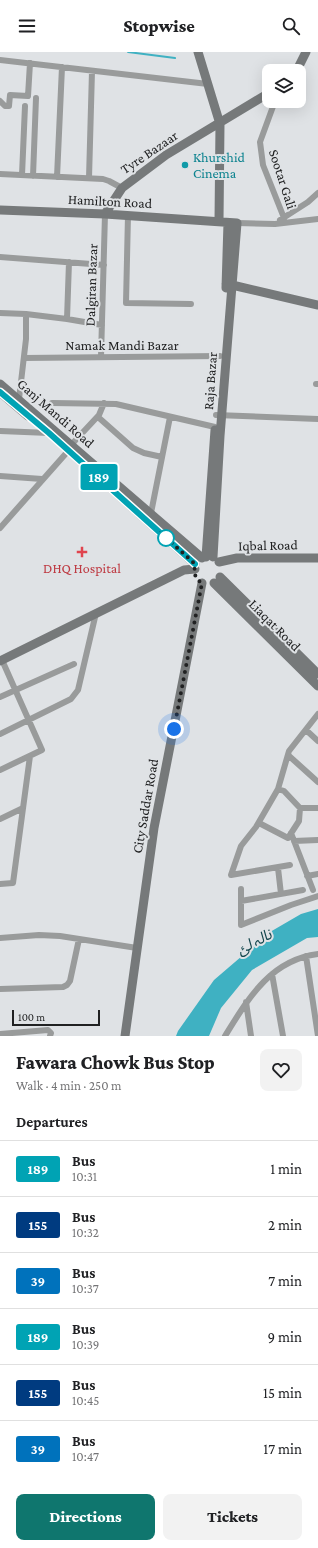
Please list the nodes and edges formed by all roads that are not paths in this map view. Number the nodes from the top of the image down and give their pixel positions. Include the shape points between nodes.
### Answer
1 (198, 52) edge
2 (306, 52) edge
3 (0, 60) edge
4 (30, 63) junction
5 (300, 64) edge
6 (62, 67) junction
7 (92, 71) junction
8 (208, 84) junction
9 (262, 97) edge
10 (36, 98) dead end
11 (0, 101) edge
12 (25, 106) dead end
13 (272, 108) edge
14 (220, 124) junction
15 (0, 174) edge
16 (22, 176) junction
17 (33, 176) junction
18 (57, 177) junction
19 (89, 178) junction
20 (122, 188) junction
21 (318, 193) edge
22 (0, 210) edge
23 (105, 214) junction
24 (128, 215) junction
25 (284, 218) junction
26 (318, 219) edge
27 (228, 223) junction
28 (275, 224) junction
29 (0, 257) edge
30 (69, 262) junction
31 (104, 265) junction
32 (229, 284) junction
33 (191, 304) dead end
34 (318, 305) edge
35 (0, 313) edge
36 (26, 314) junction
37 (67, 319) junction
38 (102, 325) junction
39 (220, 356) junction
40 (101, 357) junction
41 (24, 358) junction
42 (0, 384) edge
43 (0, 392) edge
44 (19, 399) junction
45 (52, 403) dead end
46 (104, 403) junction
47 (219, 416) junction
48 (98, 417) junction
49 (170, 417) junction
50 (318, 419) edge
51 (215, 427) junction
52 (0, 431) edge
53 (49, 433) junction
54 (70, 447) junction
55 (162, 457) junction
56 (0, 476) edge
57 (42, 479) junction
58 (151, 514) junction
59 (0, 528) edge
60 (318, 558) edge
61 (205, 561) junction
62 (217, 580) junction
63 (202, 583) junction
64 (96, 614) junction
65 (1, 661) edge
66 (74, 664) dead end
67 (318, 674) edge
68 (318, 686) edge
69 (15, 690) junction
70 (0, 697) edge
71 (318, 714) edge
72 (29, 720) junction
73 (306, 730) junction
74 (0, 734) edge
75 (318, 741) edge
76 (288, 755) junction
77 (30, 756) junction
78 (0, 770) edge
79 (318, 782) edge
80 (278, 789) junction
81 (23, 808) junction
82 (300, 808) junction
83 (318, 808) edge
84 (0, 819) edge
85 (259, 823) junction
86 (291, 833) junction
87 (318, 840) edge
88 (294, 841) junction
89 (290, 866) dead end
90 (278, 868) junction
91 (318, 874) edge
92 (308, 876) junction
93 (0, 884) edge
94 (242, 889) dead end
95 (303, 890) dead end
96 (313, 890) dead end
97 (281, 894) junction
98 (318, 896) edge
99 (241, 901) junction
100 (0, 938) edge
101 (79, 939) junction
102 (137, 948) junction
103 (318, 954) edge
104 (306, 956) junction
105 (272, 974) junction
106 (0, 989) edge
107 (246, 1002) junction
108 (316, 1013) edge
109 (0, 1034) edge
110 (50, 1036) edge
111 (126, 1036) edge
112 (225, 1036) edge
113 (252, 1036) edge
114 (283, 1036) edge
115 (318, 1036) edge

1 - 8 main road, Raja Bazar
2 - 5 main road
3 - 4 street
4 - 6 street
4 - 11 street via 28,96 10,95 9,106
6 - 7 street
6 - 18 street
7 - 8 street
7 - 19 street
8 - 14 main road, Raja Bazar
9 - 14 main road, Tyre Bazaar
10 - 17 street
12 - 16 street
13 - 25 street, Sootar Gali via 260,142 264,165
14 - 20 main road, Tyre Bazaar via 166,155
14 - 27 main road, Raja Bazar
15 - 16 street
16 - 17 street
17 - 18 street
18 - 19 street
19 - 20 street via 107,180
20 - 23 main road, Tyre Bazaar
21 - 25 street
22 - 23 main road, Hamilton Road
23 - 24 main road, Hamilton Road
23 - 31 street, Dalgiran Bazar
24 - 27 main road, Hamilton Road
24 - 33 street via 126,303
25 - 28 street
26 - 28 street
27 - 28 street
27 - 32 main road, Raja Bazar
29 - 30 street
30 - 31 street
30 - 37 street
31 - 38 street, Dalgiran Bazar
32 - 34 main road
32 - 39 main road
32 - 47 main road, Raja Bazar
35 - 36 street
36 - 37 street
36 - 41 street
37 - 38 street
38 - 40 street, Dalgiran Bazar
39 - 40 street, Namak Mandi Bazar
39 - 47 main road
40 - 41 street, Namak Mandi Bazar
41 - 44 street
42 - 44 main road, Ganj Mandi Road
43 - 53 main road, Ganj Mandi Road
44 - 54 main road, Ganj Mandi Road
45 - 46 street
46 - 48 street
46 - 49 street
47 - 50 street
47 - 51 main road
47 - 61 main road, Raja Bazar
48 - 54 street
48 - 55 street via 133,448
49 - 51 street
49 - 55 street
51 - 61 main road
52 - 53 street
53 - 54 main road, Ganj Mandi Road
54 - 57 street
54 - 58 main road, Ganj Mandi Road
54 - 61 main road, Ganj Mandi Road
55 - 58 street
56 - 57 street
57 - 59 street
58 - 61 main road, Ganj Mandi Road
60 - 61 main road, Iqbal Road via 237,558
61 - 62 main road via 221,566
61 - 63 main road via 196,577
61 - 64 main road, Iqbal Road
62 - 63 main road
62 - 67 main road, Liaqat Road
62 - 68 main road, Liaqat Road
63 - 102 main road, City Saddar Road via 154,828
64 - 65 main road, Iqbal Road
64 - 72 street via 76,695
65 - 69 street
66 - 69 street
69 - 70 street
69 - 72 street
71 - 73 street
72 - 74 street
72 - 77 street via 42,750
73 - 75 street
73 - 76 street
76 - 79 street
76 - 80 street
77 - 78 street
77 - 81 street
80 - 82 street via 284,791
80 - 85 street
81 - 84 street
81 - 93 street via 13,883
82 - 83 street
82 - 86 street via 299,821
85 - 86 street via 288,838
85 - 90 street via 241,846 231,875
86 - 88 street
87 - 88 street
88 - 92 street
89 - 90 street
90 - 97 street
91 - 92 street
92 - 96 street
94 - 99 street
95 - 97 street
97 - 99 street
98 - 99 street via 241,925
100 - 101 street via 39,935
101 - 102 street
101 - 106 street via 67,985
102 - 111 main road, City Saddar Road
103 - 104 street
104 - 105 street
104 - 108 street
105 - 107 street
105 - 114 street
107 - 112 street
107 - 113 street
108 - 115 street
109 - 110 street via 48,1030

